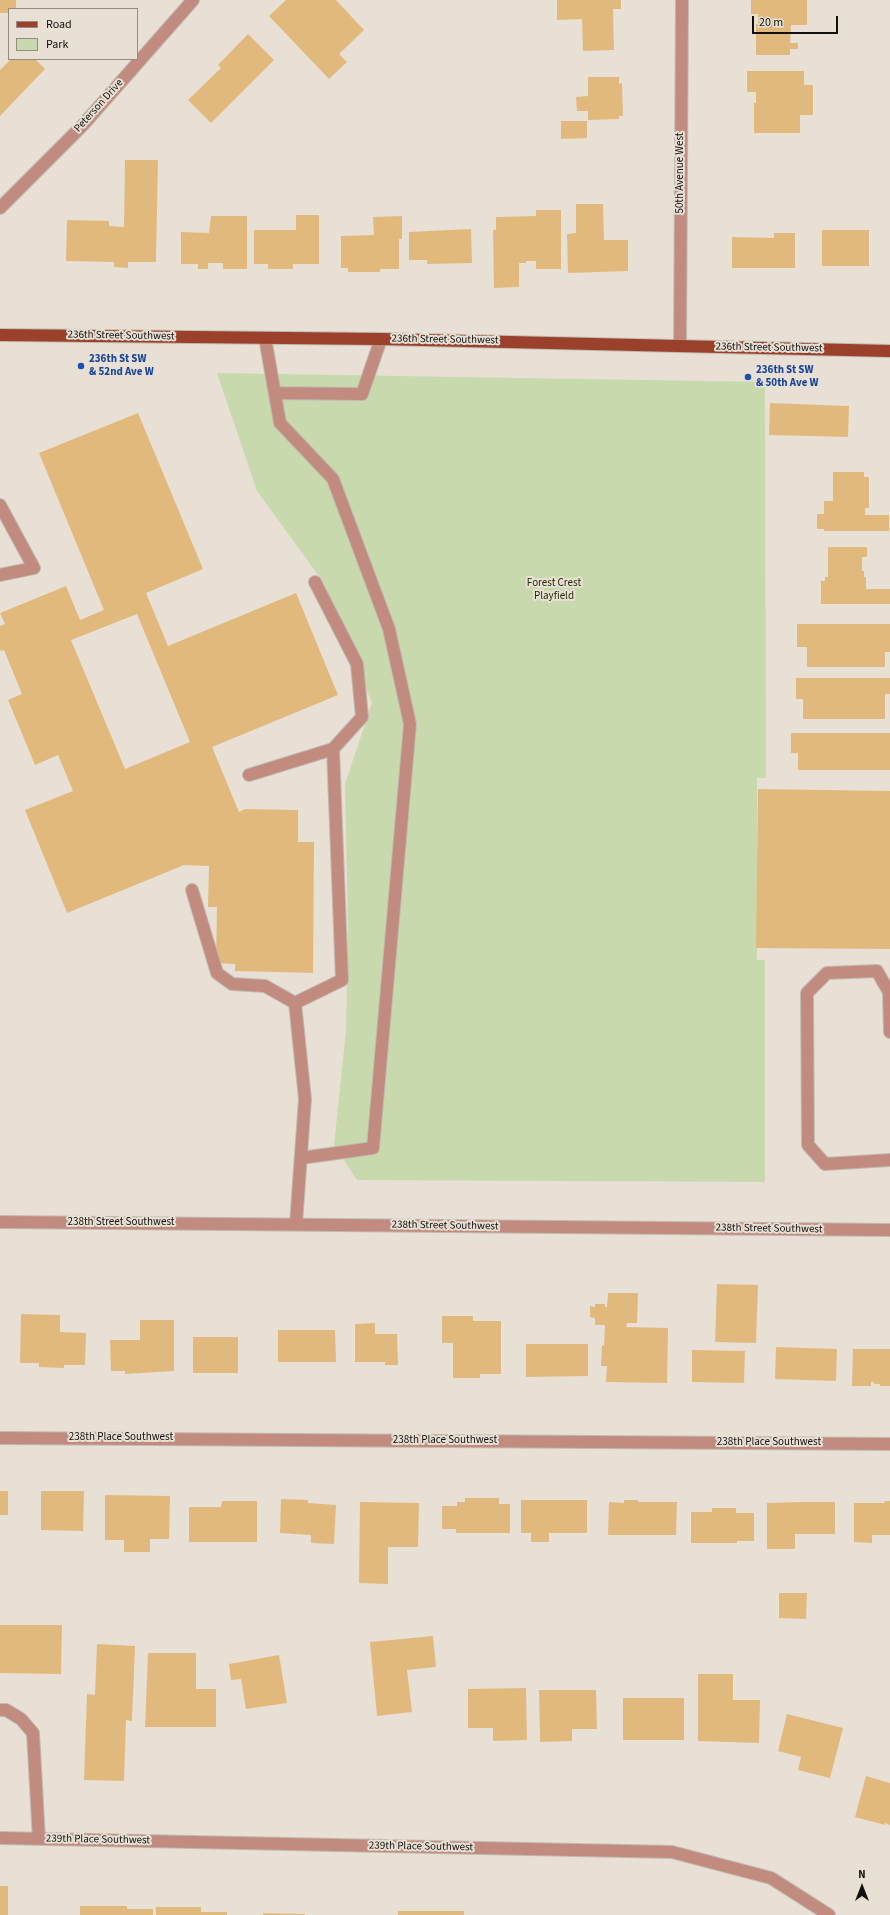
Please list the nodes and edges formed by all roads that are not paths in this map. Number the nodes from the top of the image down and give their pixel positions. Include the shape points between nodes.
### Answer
1 (194, 0) edge
2 (682, 0) edge
3 (0, 208) edge
4 (0, 335) edge
5 (265, 338) junction
6 (382, 339) junction
7 (680, 346) junction
8 (890, 351) edge
9 (275, 393) junction
10 (0, 505) edge
11 (0, 575) edge
12 (315, 582) dead end
13 (333, 749) junction
14 (249, 775) dead end
15 (192, 890) dead end
16 (295, 1003) junction
17 (890, 1032) edge
18 (301, 1158) junction
19 (890, 1160) edge
20 (0, 1222) edge
21 (296, 1224) junction
22 (890, 1230) edge
23 (0, 1438) edge
24 (890, 1444) edge
25 (0, 1710) edge
26 (0, 1838) edge
27 (38, 1839) junction
28 (829, 1915) edge

1 - 3 street, Peterson Drive via 82,126
2 - 7 street, 50th Avenue West
4 - 5 main road, 236th Street Southwest
5 - 6 main road, 236th Street Southwest
5 - 9 street
6 - 7 main road, 236th Street Southwest
6 - 9 street via 362,394
7 - 8 main road, 236th Street Southwest
9 - 18 street via 280,423 333,479 389,629 410,724 373,1148
10 - 11 street via 34,568
12 - 13 street via 357,664 362,717
13 - 14 street
13 - 16 street via 342,980
15 - 16 street via 217,973 232,984 265,986
16 - 18 street via 305,1099
17 - 19 street via 889,992 877,971 828,973 807,993 808,1145 825,1164
18 - 21 street
20 - 21 street, 238th Street Southwest
21 - 22 street, 238th Street Southwest
23 - 24 street, 238th Place Southwest
25 - 27 street via 6,1710 21,1718 33,1733
26 - 27 street, 239th Place Southwest
27 - 28 street, 239th Place Southwest via 672,1852 771,1878

